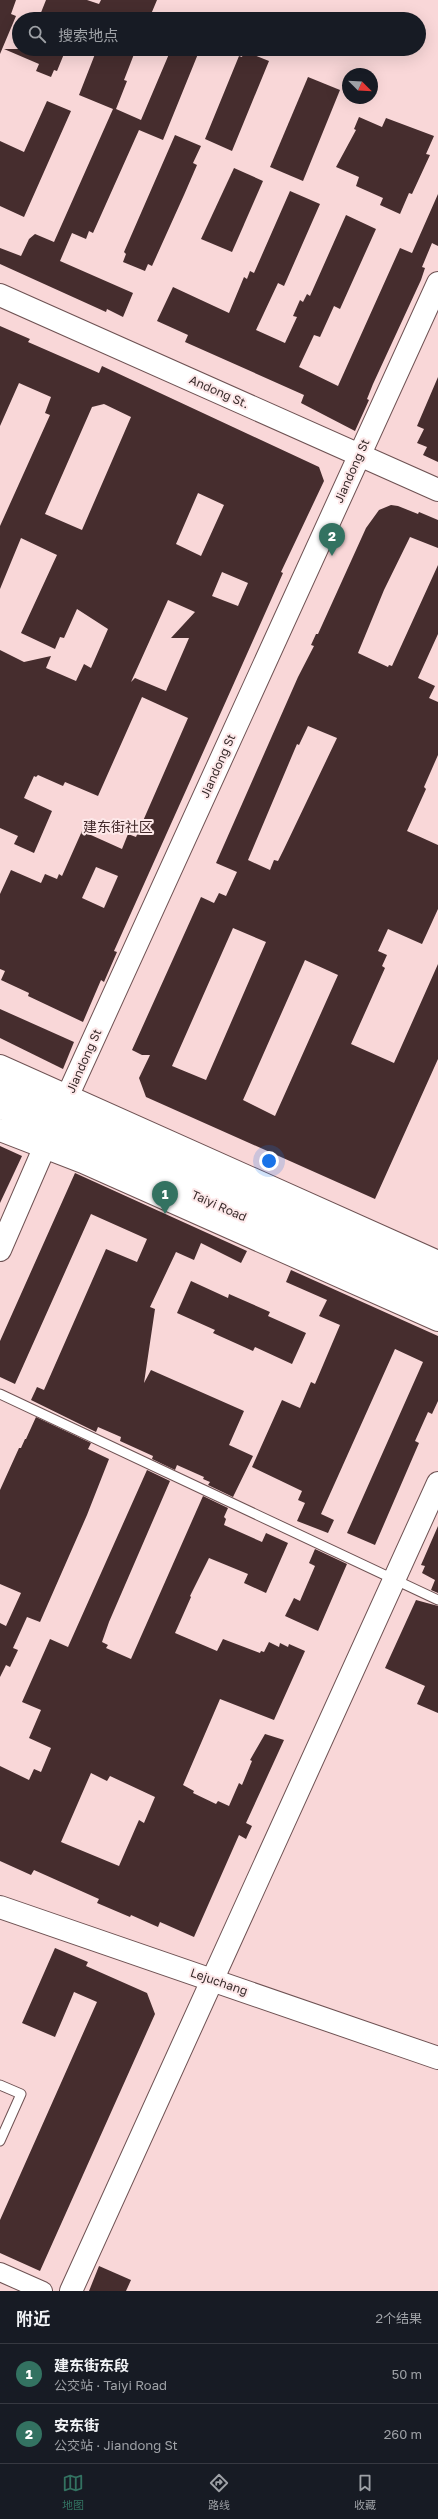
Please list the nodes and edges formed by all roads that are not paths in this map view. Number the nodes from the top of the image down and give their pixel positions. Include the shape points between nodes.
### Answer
1 (438, 283) edge
2 (0, 294) edge
3 (360, 455) junction
4 (438, 490) edge
5 (0, 1066) edge
6 (0, 1088) edge
7 (0, 1107) edge
8 (56, 1122) junction
9 (0, 1130) edge
10 (0, 1250) edge
11 (438, 1262) edge
12 (438, 1282) edge
13 (438, 1302) edge
14 (438, 1320) edge
15 (0, 1394) edge
16 (438, 1483) edge
17 (393, 1581) junction
18 (438, 1600) edge
19 (0, 1907) edge
20 (211, 1980) junction
21 (438, 2058) edge
22 (0, 2085) edge
23 (0, 2141) edge
24 (0, 2272) edge
25 (43, 2291) edge
26 (71, 2291) edge

1 - 3 main road, Jiandong St
2 - 3 main road, Andong St.
3 - 4 main road, Andong St.
3 - 8 main road, Jiandong St
5 - 8 main road
6 - 8 main road, Taiyi Road
7 - 8 main road, Taiyi Road
8 - 9 main road
8 - 10 main road, Jiandong St
8 - 11 main road
8 - 12 main road, Taiyi Road
8 - 13 main road, Taiyi Road via 216,1205
8 - 14 main road via 83,1162
15 - 17 lane
16 - 17 main road
17 - 18 lane
17 - 20 main road
19 - 20 main road, Lejuchang
20 - 21 main road, Lejuchang
20 - 26 main road
22 - 23 lane via 21,2094
24 - 25 street

